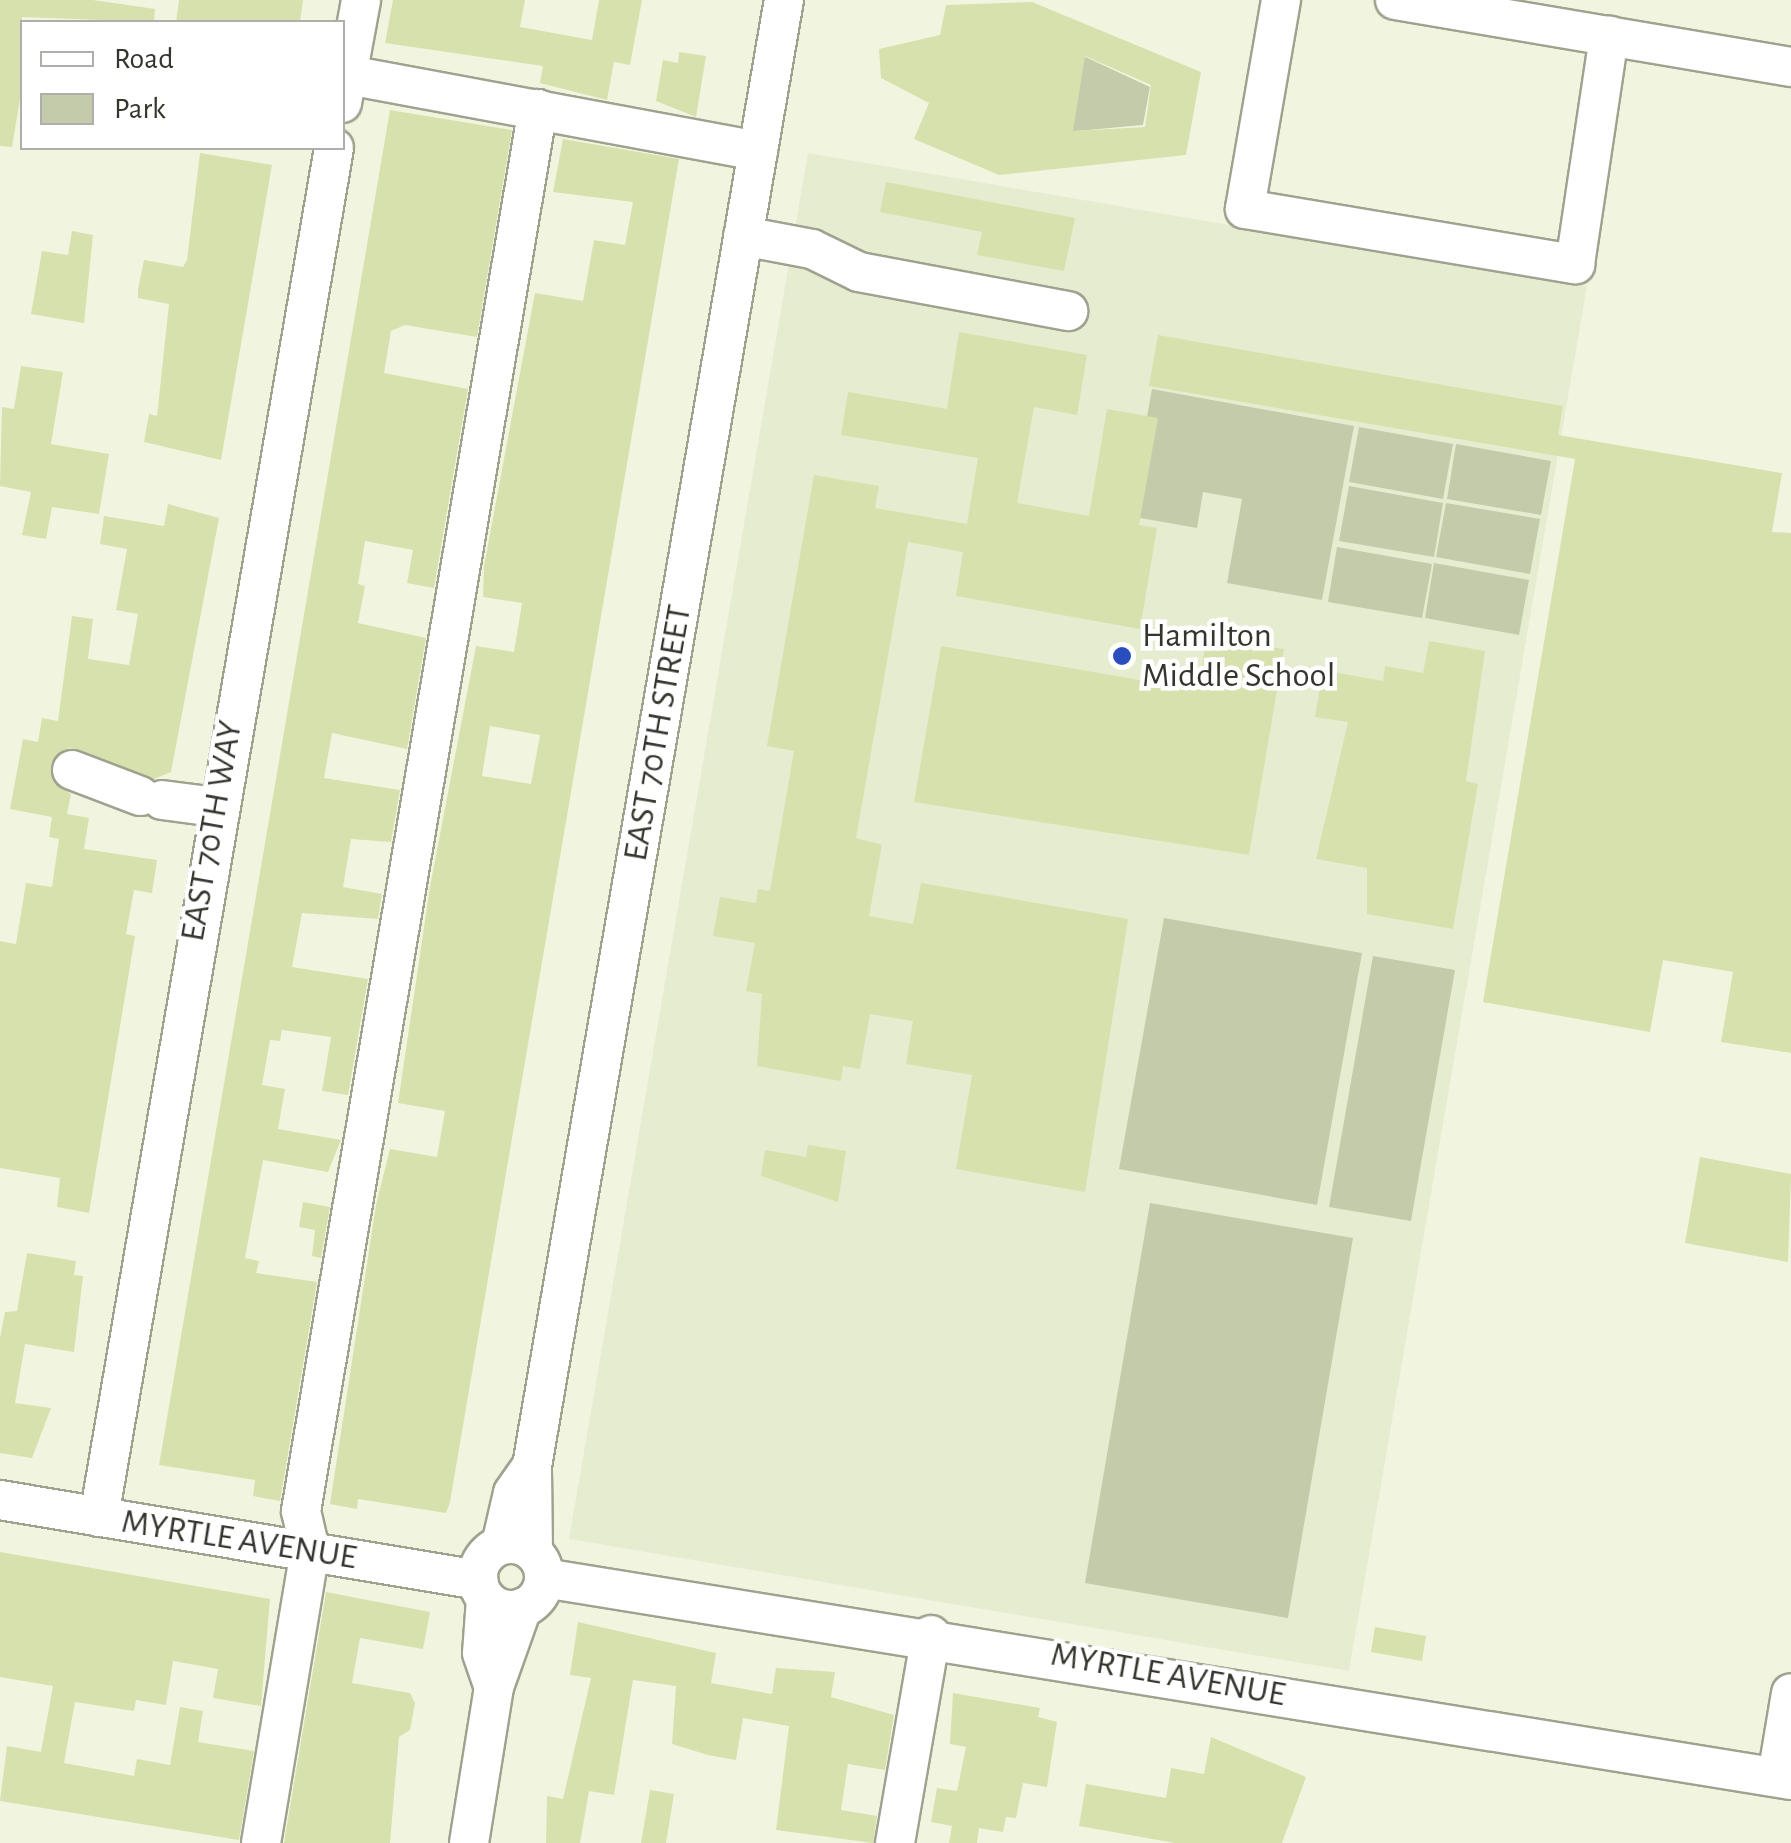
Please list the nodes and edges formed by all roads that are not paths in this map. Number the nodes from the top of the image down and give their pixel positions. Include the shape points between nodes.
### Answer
1 (361, 0) edge
2 (784, 0) edge
3 (1281, 0) edge
4 (1396, 0) edge
5 (1492, 8) edge
6 (1609, 36) junction
7 (1791, 68) edge
8 (345, 89) edge
9 (538, 109) junction
10 (334, 150) edge
11 (758, 150) junction
12 (744, 236) junction
13 (1068, 311) dead end
14 (72, 770) dead end
15 (215, 807) junction
16 (0, 1500) edge
17 (98, 1517) junction
18 (310, 1550) junction
19 (525, 1571) junction
20 (482, 1589) junction
21 (931, 1635) junction
22 (494, 1687) junction
23 (1791, 1693) edge
24 (1784, 1778) edge
25 (261, 1843) edge
26 (469, 1843) edge
27 (895, 1843) edge

1 - 8 street
2 - 11 street, EAST 70TH STREET
3 - 6 street via 1245,209 1574,264
4 - 5 street
5 - 6 street
6 - 7 street
8 - 9 street
9 - 11 street
9 - 18 street via 301,1511
10 - 15 street, EAST 70TH WAY
11 - 12 street, EAST 70TH STREET
12 - 13 street via 812,249 859,272
12 - 19 street, EAST 70TH STREET via 532,1466 513,1493
14 - 15 street via 151,798
15 - 17 street, EAST 70TH WAY
16 - 17 street, MYRTLE AVENUE
17 - 18 street, MYRTLE AVENUE
18 - 20 street, MYRTLE AVENUE
18 - 25 street
19 - 20 street, MYRTLE AVENUE
19 - 20 street via 483,1558
19 - 21 street, MYRTLE AVENUE
19 - 22 street, EAST 70TH STREET
20 - 22 street, EAST 70TH STREET via 482,1653
21 - 24 street, MYRTLE AVENUE
21 - 27 street
22 - 26 street, EAST 70TH STREET
23 - 24 street

